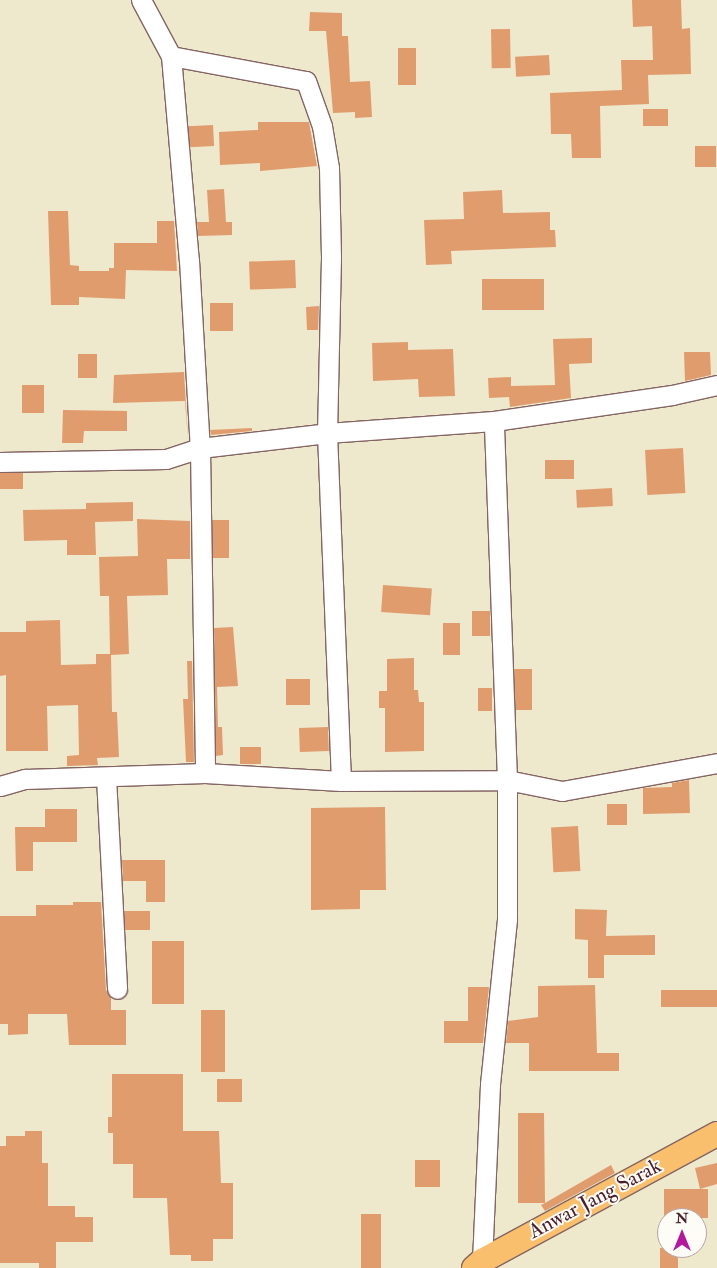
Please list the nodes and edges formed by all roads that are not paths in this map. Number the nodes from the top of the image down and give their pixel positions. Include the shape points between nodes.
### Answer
1 (141, 0) edge
2 (171, 56) junction
3 (717, 385) edge
4 (494, 421) junction
5 (326, 434) junction
6 (200, 448) junction
7 (0, 462) edge
8 (717, 763) edge
9 (205, 773) junction
10 (106, 777) junction
11 (507, 780) junction
12 (341, 782) junction
13 (0, 786) edge
14 (117, 989) dead end
15 (717, 1134) edge
16 (478, 1264) edge

1 - 2 street
2 - 5 street via 306,80 322,126 329,168 331,258
2 - 6 street via 189,260
3 - 4 street via 672,395
4 - 5 street
4 - 11 street
5 - 6 street
5 - 12 street
6 - 7 street via 166,459
6 - 9 street
8 - 11 street via 562,791
9 - 10 street
9 - 12 street
10 - 13 street via 25,779
10 - 14 street
11 - 12 street
11 - 16 street via 507,919 490,1084
15 - 16 main road, Anwar Jang Sarak

